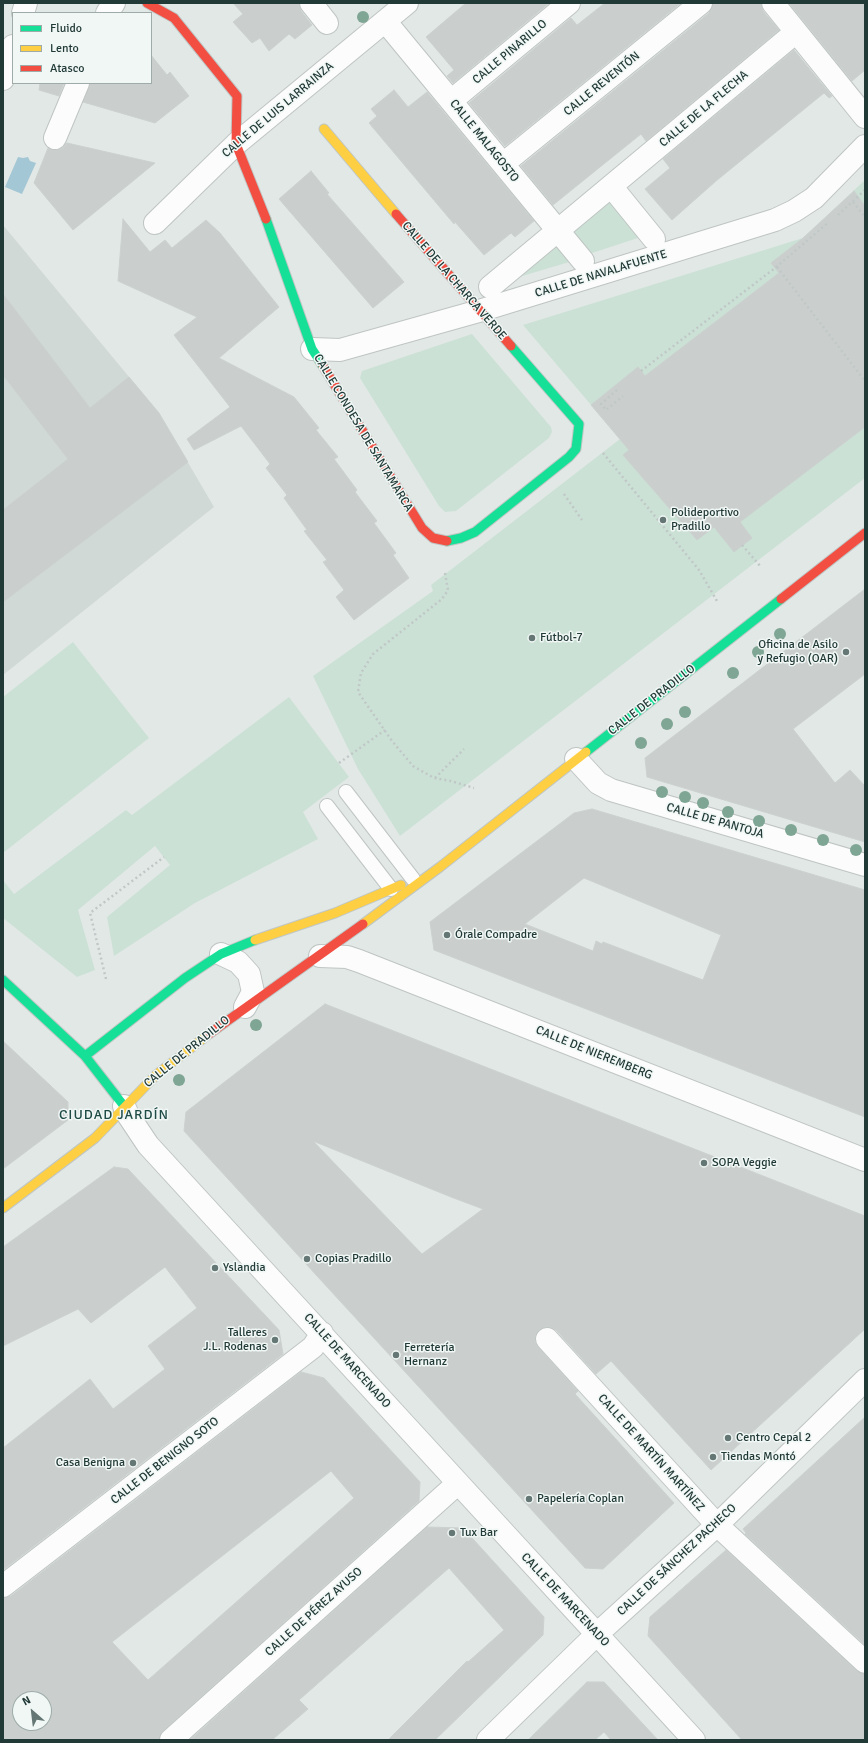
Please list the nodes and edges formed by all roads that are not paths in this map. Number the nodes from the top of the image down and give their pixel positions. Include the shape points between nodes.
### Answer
1 (114, 3) edge
2 (146, 3) edge
3 (311, 3) edge
4 (407, 3) edge
5 (569, 3) edge
6 (701, 3) edge
7 (773, 3) edge
8 (108, 12) edge
9 (385, 21) junction
10 (327, 23) dead end
11 (796, 32) junction
12 (12, 49) edge
13 (3, 79) edge
14 (78, 84) edge
15 (451, 101) junction
16 (865, 117) edge
17 (324, 129) dead end
18 (56, 138) dead end
19 (236, 144) junction
20 (865, 146) edge
21 (503, 164) junction
22 (611, 186) junction
23 (155, 223) dead end
24 (558, 230) junction
25 (654, 239) dead end
26 (583, 261) dead end
27 (490, 287) dead end
28 (479, 311) junction
29 (312, 349) junction
30 (579, 434) joint
31 (865, 533) edge
32 (576, 759) junction
33 (346, 792) dead end
34 (327, 806) dead end
35 (865, 865) edge
36 (440, 866) junction
37 (413, 879) junction
38 (391, 889) junction
39 (221, 954) junction
40 (320, 956) junction
41 (3, 980) edge
42 (245, 1006) junction
43 (85, 1056) junction
44 (124, 1106) junction
45 (865, 1160) edge
46 (3, 1208) edge
47 (322, 1333) junction
48 (547, 1339) dead end
49 (865, 1380) edge
50 (457, 1484) junction
51 (717, 1525) junction
52 (3, 1586) edge
53 (597, 1634) junction
54 (865, 1662) edge
55 (171, 1740) edge
56 (488, 1740) edge
57 (694, 1740) edge

1 - 8 street
2 - 19 street via 174,18 237,96
3 - 10 street
4 - 9 street, CALLE DE LUIS LARRAINZA
5 - 15 street, CALLE PINARILLO
6 - 21 street, CALLE REVENTÓN
7 - 11 street
9 - 15 street, CALLE MALAGOSTO
9 - 19 street, CALLE DE LUIS LARRAINZA
11 - 16 street
11 - 22 street, CALLE DE LA FLECHA
12 - 13 street
14 - 18 street
15 - 21 street, CALLE MALAGOSTO
17 - 28 street, CALLE DE LA CHARCA VERDE
19 - 23 street, CALLE DE LUIS LARRAINZA
19 - 29 street, CALLE CONDESA DE SANTAMARCA via 255,188
20 - 28 street, CALLE DE NAVALAFUENTE via 814,198 794,212
21 - 24 street, CALLE MALAGOSTO
22 - 24 street, CALLE DE LA FLECHA
22 - 25 street
24 - 26 street, CALLE MALAGOSTO
24 - 27 street, CALLE DE LA FLECHA
28 - 29 street, CALLE DE NAVALAFUENTE via 340,350
28 - 30 street, CALLE DE LA CHARCA VERDE via 571,413 578,424
29 - 30 street, CALLE CONDESA DE SANTAMARCA via 422,528 433,538 449,541 475,532 569,457 576,449
31 - 32 street, CALLE DE PRADILLO
32 - 35 street, CALLE DE PANTOJA via 598,783 611,790
32 - 36 street, CALLE DE PRADILLO
33 - 37 lane
34 - 38 lane
36 - 37 street, CALLE DE PRADILLO
36 - 40 street, CALLE DE PRADILLO
37 - 38 street, CALLE DE PRADILLO
38 - 39 street, CALLE DE PRADILLO via 335,913
39 - 42 street via 238,962 249,974 253,992
39 - 43 street, CALLE DE PRADILLO via 185,978
40 - 42 street, CALLE DE PRADILLO
40 - 45 street, CALLE DE NIEREMBERG via 348,957 359,961
41 - 43 street, CALLE DE MARCENADO
42 - 44 street, CALLE DE PRADILLO via 156,1075
43 - 44 street, CALLE DE MARCENADO
44 - 46 street, CALLE DE PRADILLO via 95,1138
44 - 47 street, CALLE DE MARCENADO via 148,1144
47 - 50 street, CALLE DE MARCENADO
47 - 52 street, CALLE DE BENIGNO SOTO via 313,1347
48 - 51 street, CALLE DE MARTÍN MARTÍNEZ
49 - 51 street, CALLE DE SÁNCHEZ PACHECO
50 - 53 street, CALLE DE MARCENADO
50 - 55 street, CALLE DE PÉREZ AYUSO
51 - 53 street, CALLE DE SÁNCHEZ PACHECO
51 - 54 street, CALLE DE MARTÍN MARTÍNEZ
53 - 56 street, CALLE DE SÁNCHEZ PACHECO
53 - 57 street, CALLE DE MARCENADO

